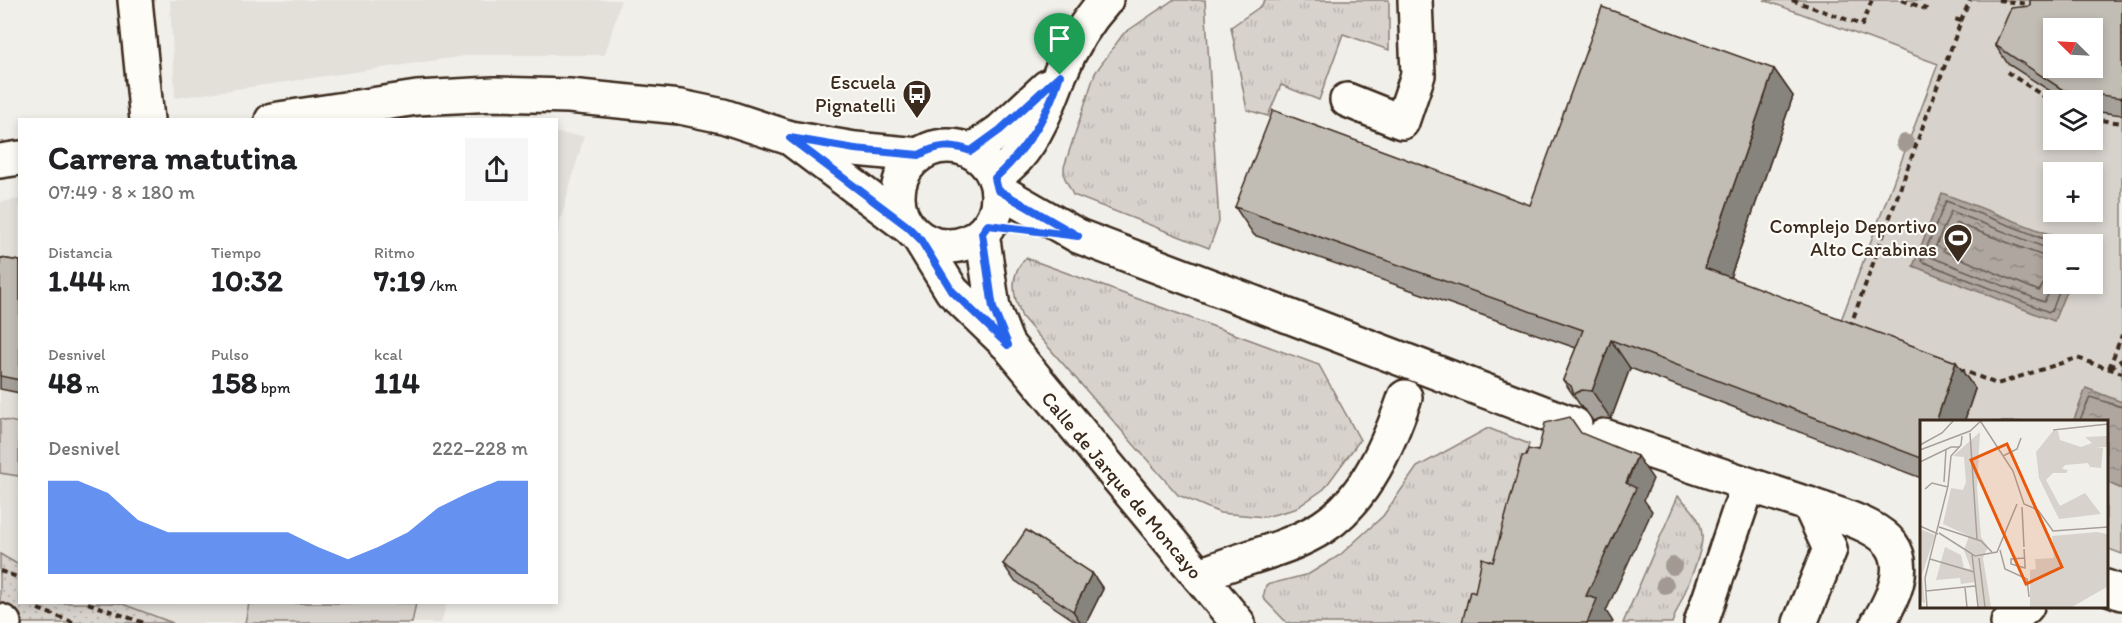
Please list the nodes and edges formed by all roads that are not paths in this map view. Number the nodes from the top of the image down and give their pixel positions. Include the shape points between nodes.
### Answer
1 (135, 0) edge
2 (1106, 0) edge
3 (1415, 0) edge
4 (1060, 75) junction
5 (1347, 100) dead end
6 (147, 118) edge
7 (286, 118) edge
8 (790, 138) junction
9 (971, 151) junction
10 (919, 155) junction
11 (18, 158) edge
12 (0, 161) edge
13 (996, 184) junction
14 (985, 229) junction
15 (914, 232) junction
16 (1078, 236) junction
17 (1008, 345) junction
18 (1405, 397) dead end
19 (1748, 485) junction
20 (1809, 504) junction
21 (1199, 576) junction
22 (2107, 587) edge
23 (2122, 593) edge
24 (2025, 608) edge
25 (1238, 623) edge
26 (1701, 623) edge
27 (1800, 623) edge
28 (1878, 623) edge
29 (2008, 623) edge

1 - 6 street
2 - 4 street via 1087,21
3 - 5 street via 1418,75 1402,122
4 - 9 street
4 - 13 street via 1054,95 1027,144
7 - 8 street, Calle de Jarque de Moncayo via 417,99 494,94 569,96 680,107 723,116
8 - 10 street, Calle de Jarque de Moncayo
8 - 15 street, Calle de Jarque de Moncayo
9 - 10 street via 950,146
9 - 13 street via 985,162
10 - 15 street via 902,175 898,188 898,201
11 - 12 street
13 - 14 street via 995,214
13 - 16 street
14 - 15 street via 968,242 952,246 935,245
14 - 16 street
14 - 17 street, Calle de Jarque de Moncayo via 993,308
15 - 17 street, Calle de Jarque de Moncayo via 952,291
16 - 19 street via 1590,431
17 - 21 street, Calle de Jarque de Moncayo
18 - 21 street via 1390,441 1372,471 1348,504 1323,527
19 - 20 street
19 - 26 street
20 - 27 street via 1830,549
20 - 28 street via 1869,527 1892,545 1898,568 1896,591
21 - 25 street, Calle de Jarque de Moncayo
22 - 23 street
24 - 29 street

